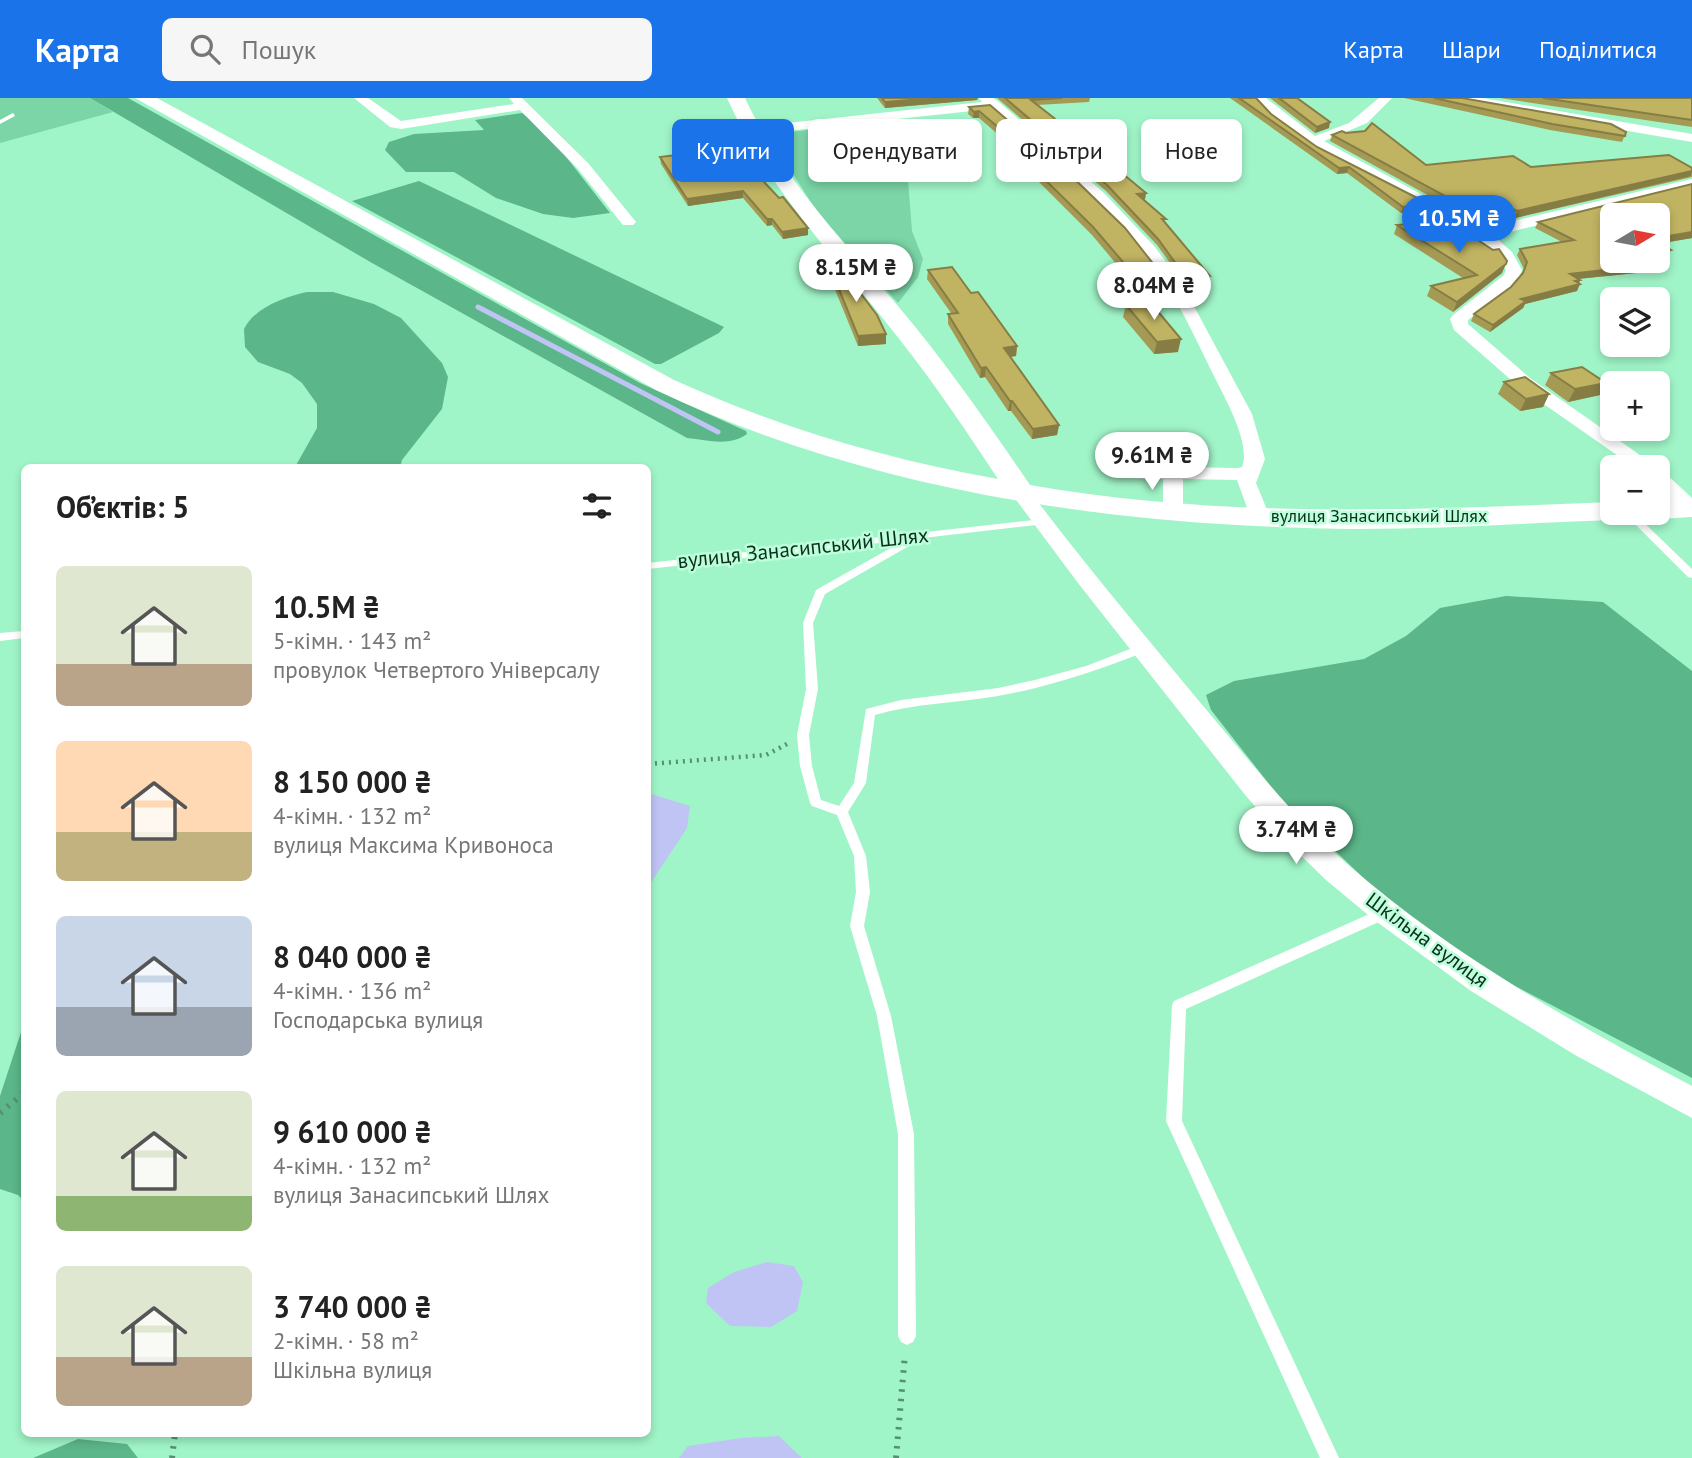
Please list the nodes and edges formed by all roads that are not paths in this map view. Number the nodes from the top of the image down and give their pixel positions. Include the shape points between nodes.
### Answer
1 (144, 98) edge
2 (360, 98) edge
3 (736, 98) edge
4 (744, 98) edge
5 (1259, 98) edge
6 (1386, 98) edge
7 (1461, 98) edge
8 (519, 102) edge
9 (990, 102) edge
10 (13, 115) dead end
11 (746, 119) edge
12 (0, 122) edge
13 (794, 126) edge
14 (1692, 138) edge
15 (1313, 140) junction
16 (785, 182) edge
17 (1692, 183) edge
18 (628, 222) dead end
19 (1479, 233) junction
20 (1630, 455) edge
21 (1249, 471) junction
22 (1118, 472) dead end
23 (1173, 474) junction
24 (1670, 488) edge
25 (1021, 493) junction
26 (1691, 508) edge
27 (1670, 509) edge
28 (1173, 510) junction
29 (1600, 511) edge
30 (1259, 517) junction
31 (1042, 522) junction
32 (1641, 525) edge
33 (920, 536) junction
34 (651, 566) edge
35 (1692, 575) edge
36 (21, 635) edge
37 (0, 637) edge
38 (1143, 648) junction
39 (842, 812) junction
40 (1386, 913) junction
41 (1692, 1103) edge
42 (907, 1336) road end
43 (1330, 1458) edge

1 - 25 main road, вулиця Занасипський Шлях via 559,329 723,412 816,444
2 - 8 street via 401,125
3 - 4 street
3 - 11 main road
5 - 15 street
6 - 15 street via 1350,128
7 - 14 street
8 - 18 street via 583,166
9 - 13 street
9 - 21 street via 1099,196 1174,284 1243,414 1255,459
10 - 12 lane
15 - 19 street
16 - 25 main road via 909,335
17 - 19 street
19 - 20 street via 1514,271 1505,286 1466,311 1459,319 1460,326 1516,376
21 - 23 street
21 - 30 street via 1247,483
22 - 23 street
23 - 28 street
24 - 26 street
25 - 28 main road, вулиця Занасипський Шлях
25 - 31 street, Шкільна вулиця
26 - 27 main road
28 - 30 main road, вулиця Занасипський Шлях
29 - 30 main road, вулиця Занасипський Шлях via 1359,520
31 - 33 lane, вулиця Занасипський Шлях
31 - 38 street, Шкільна вулиця
32 - 35 lane
33 - 34 lane, вулиця Занасипський Шлях
33 - 39 lane via 820,592 808,623 812,689 803,736 806,766 816,803
36 - 37 lane
38 - 39 lane via 1101,666 1046,681 870,712 860,783
38 - 40 street, Шкільна вулиця via 1291,829
39 - 42 lane via 860,856 863,892 857,926 884,1016 906,1134
40 - 41 street, Шкільна вулиця via 1479,980
40 - 43 lane via 1179,1005 1174,1121

